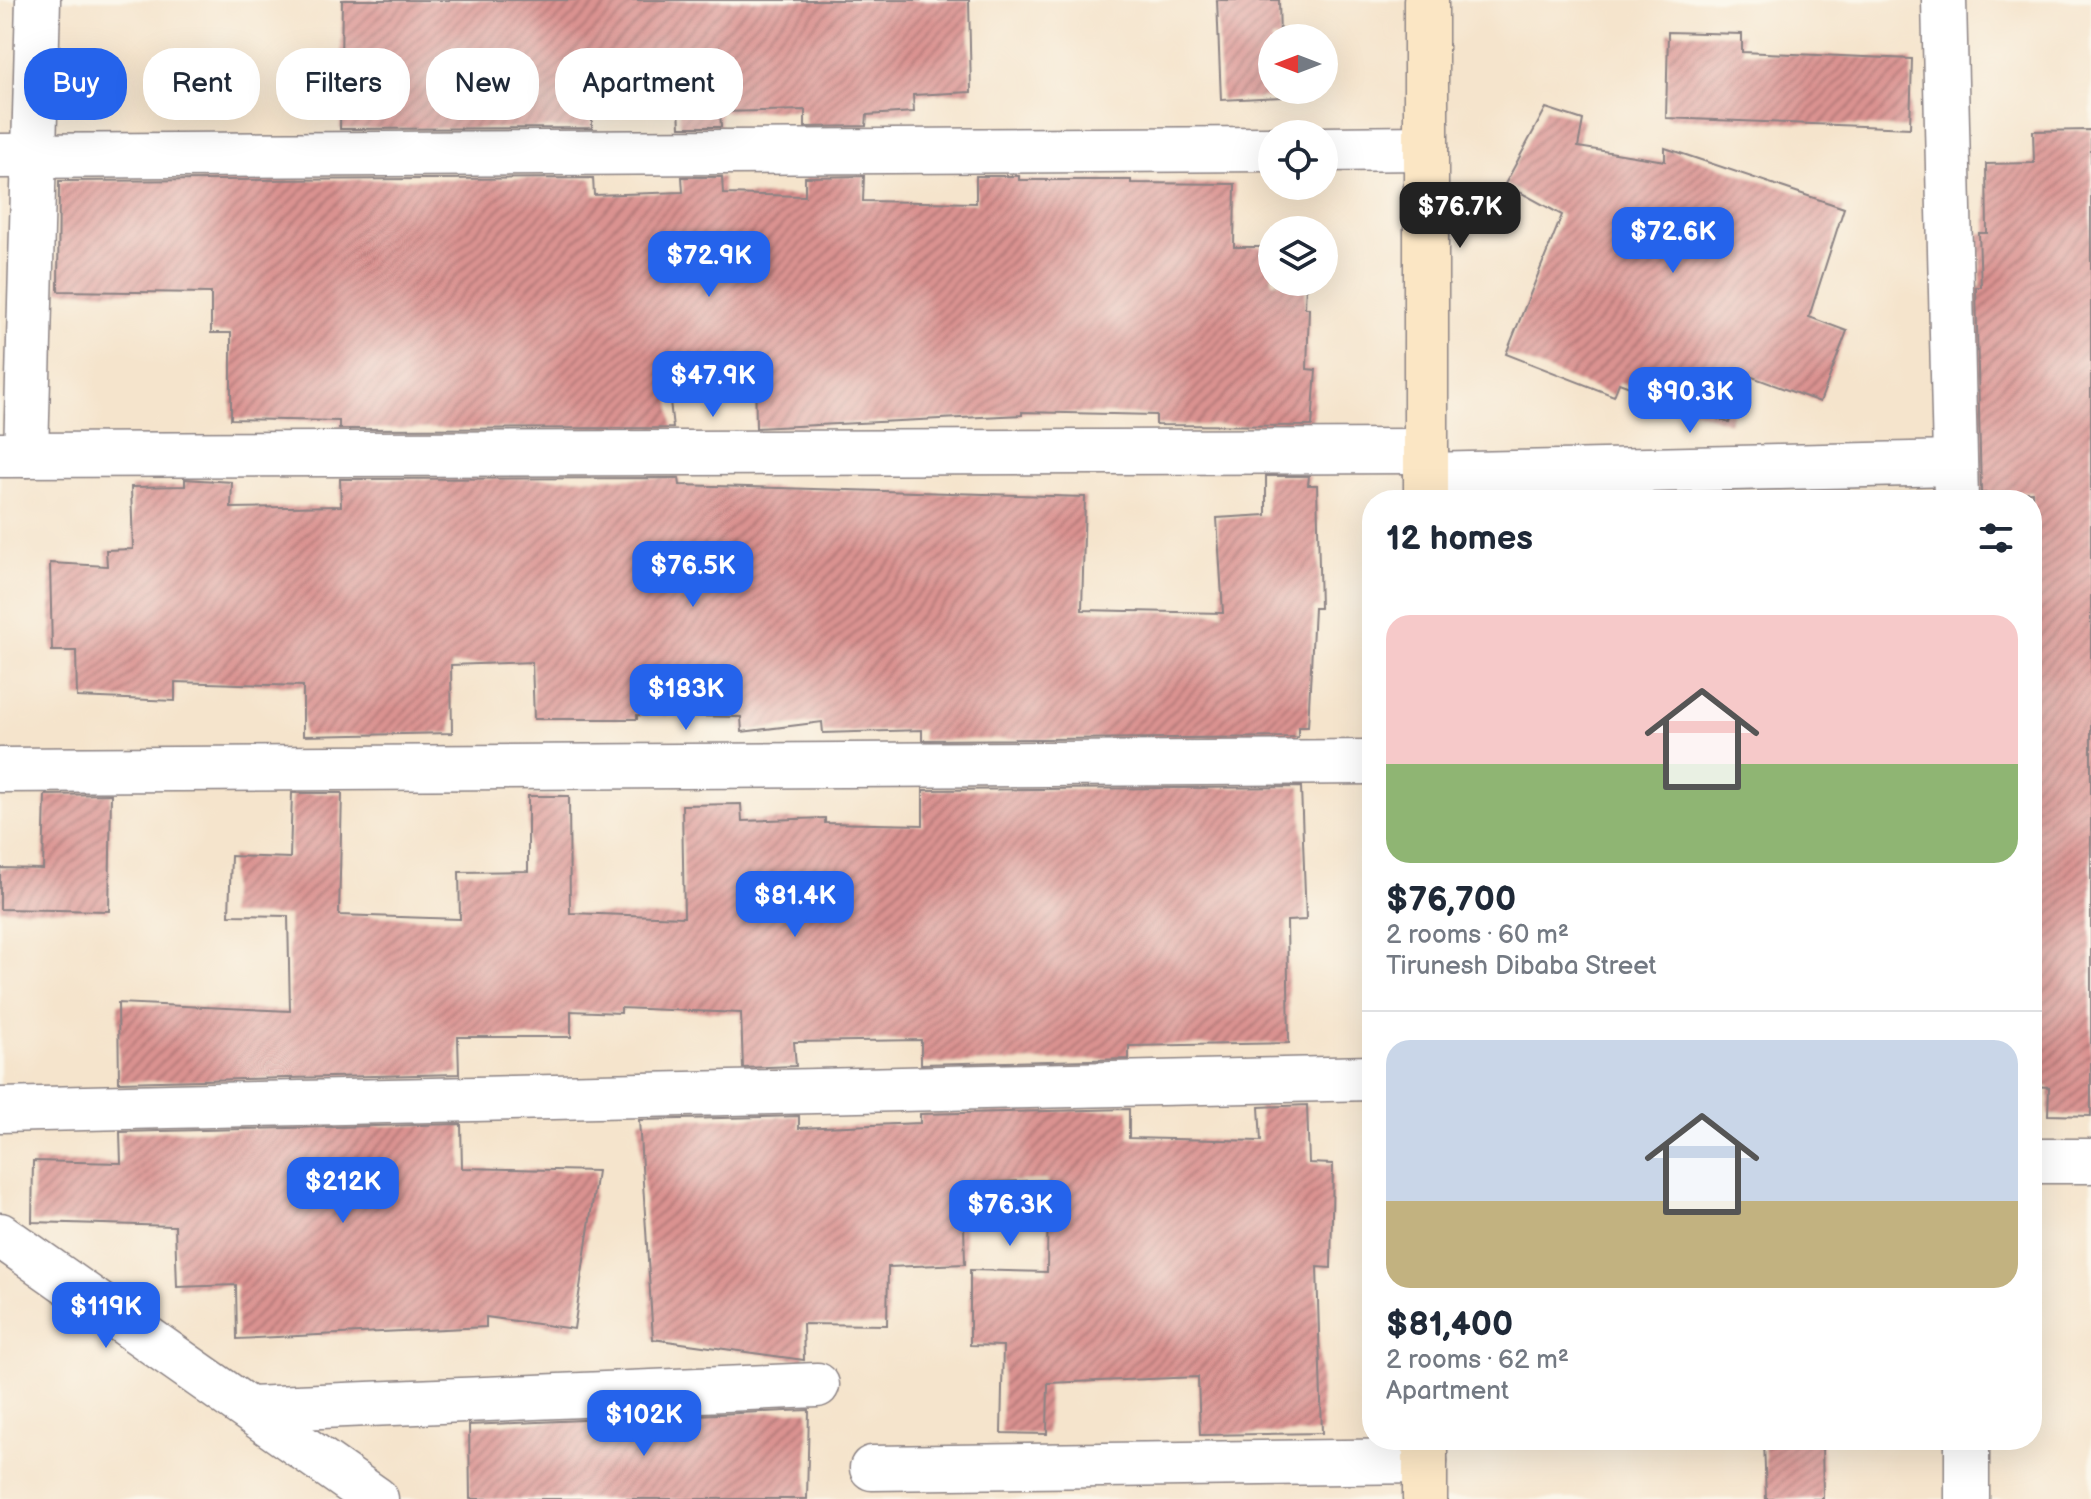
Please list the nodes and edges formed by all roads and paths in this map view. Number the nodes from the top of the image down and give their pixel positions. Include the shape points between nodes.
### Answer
1 (38, 0) edge
2 (1426, 0) edge
3 (1944, 0) edge
4 (1426, 148) junction
5 (1258, 149) edge
6 (1338, 149) edge
7 (18, 156) edge
8 (13, 455) edge
9 (1426, 476) edge
10 (1956, 482) edge
11 (1362, 762) edge
12 (0, 770) edge
13 (1362, 1078) edge
14 (0, 1110) edge
15 (2042, 1161) edge
16 (2091, 1161) edge
17 (0, 1235) edge
18 (817, 1385) dead end
19 (250, 1409) junction
20 (1967, 1450) edge
21 (1425, 1467) edge
22 (872, 1468) dead end
23 (376, 1499) edge
24 (1967, 1499) edge

1 - 7 street
2 - 4 main road
3 - 10 street
4 - 6 street
4 - 9 main road
5 - 7 street
7 - 8 street
8 - 9 street
9 - 10 street
11 - 12 street
13 - 14 street
15 - 16 street
17 - 19 street
18 - 19 street
19 - 23 street
20 - 24 street
21 - 22 street

